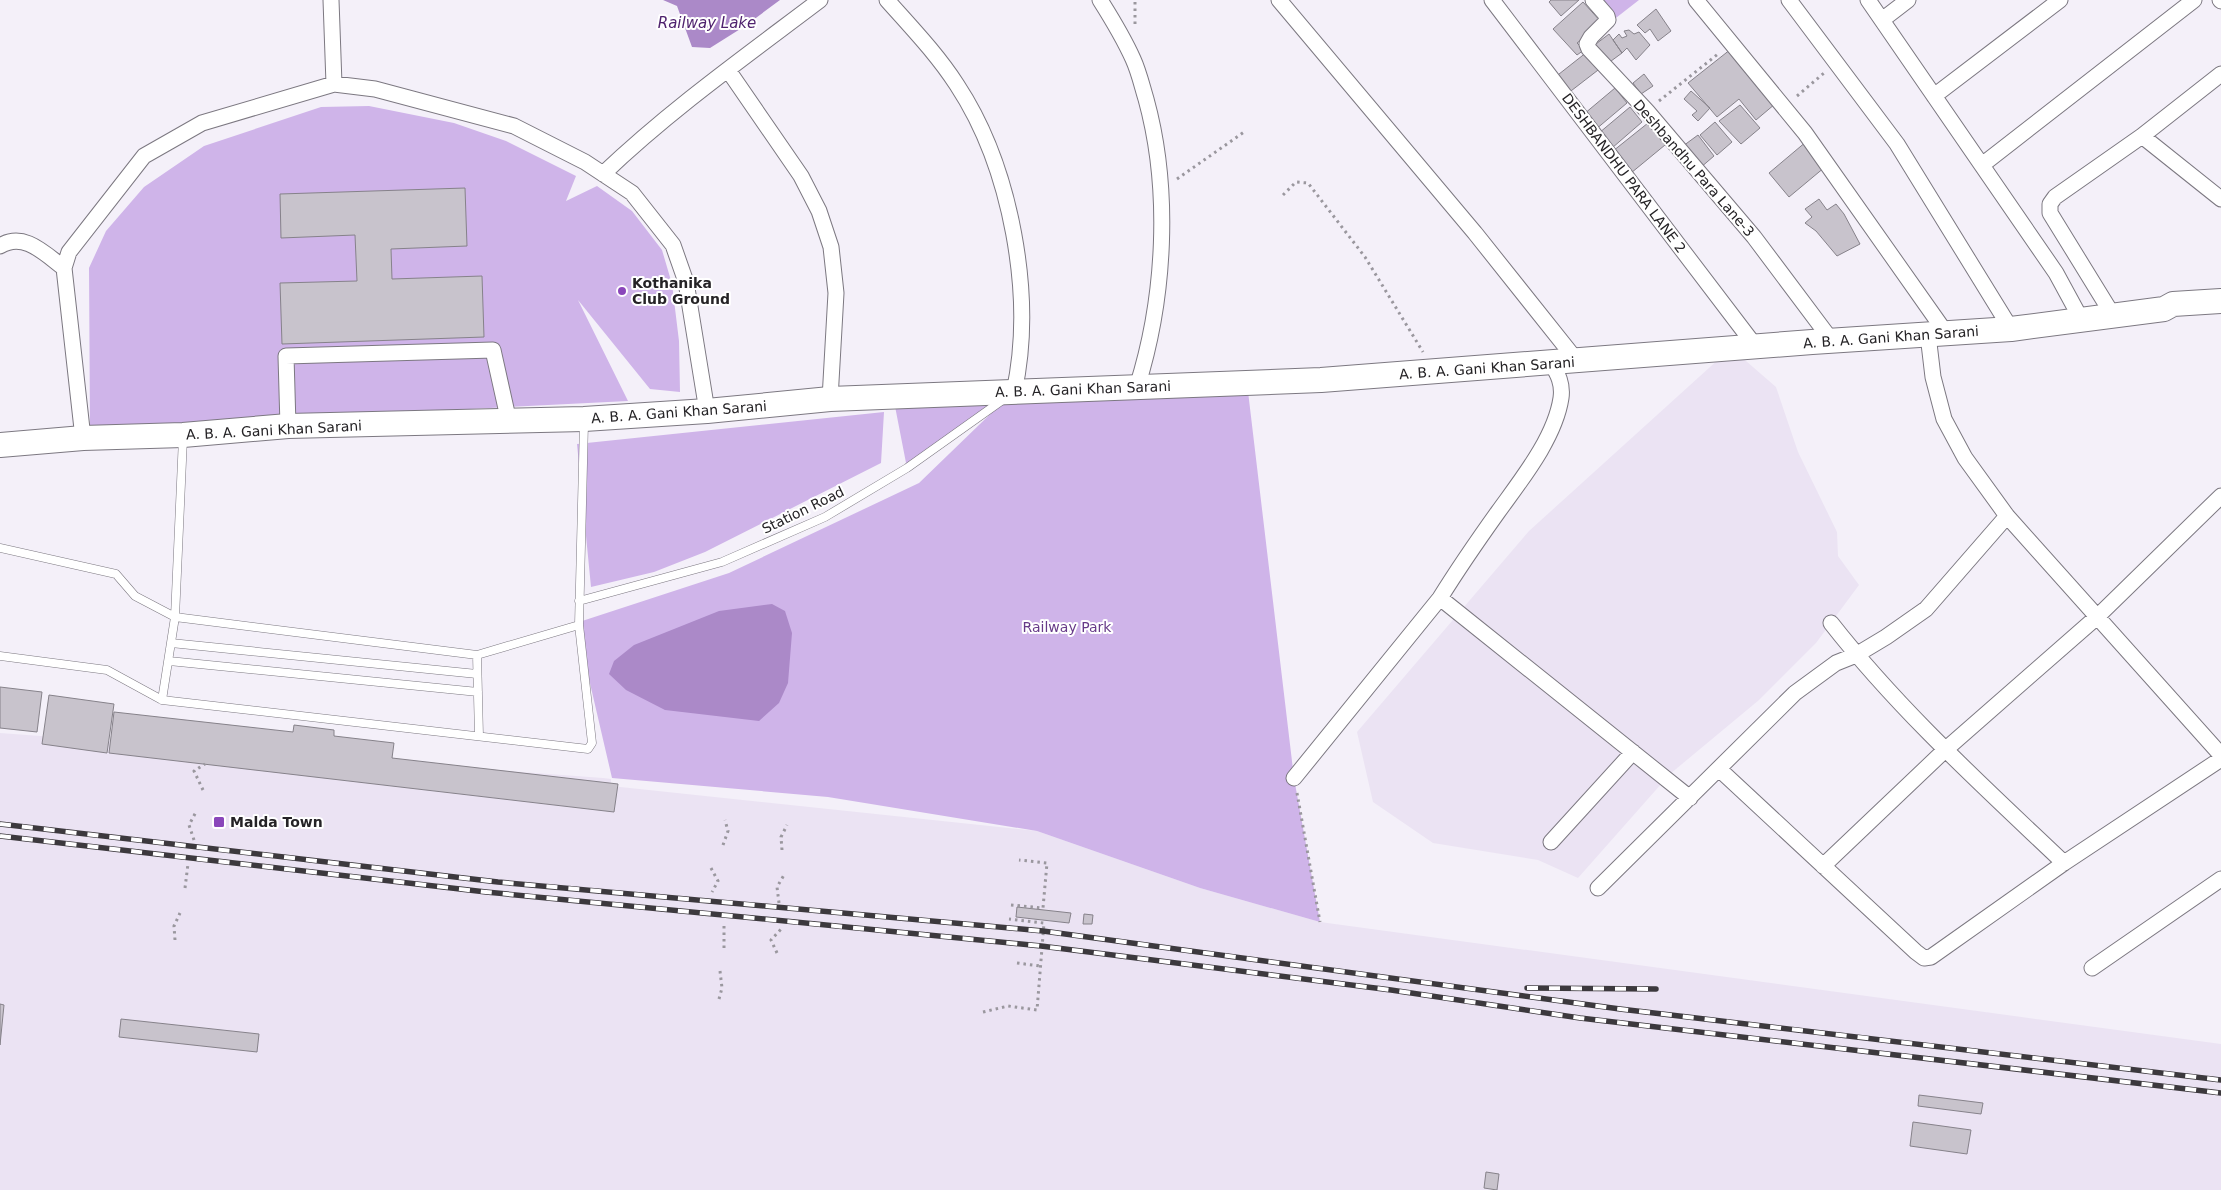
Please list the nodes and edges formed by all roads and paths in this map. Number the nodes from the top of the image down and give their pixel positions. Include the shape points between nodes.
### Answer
1 (331, 0) edge
2 (820, 0) edge
3 (887, 0) edge
4 (1100, 0) edge
5 (1279, 0) edge
6 (1492, 0) edge
7 (1593, 0) edge
8 (1696, 0) edge
9 (1789, 0) edge
10 (1868, 0) edge
11 (1908, 0) edge
12 (2060, 0) edge
13 (2194, 0) edge
14 (1882, 20) junction
15 (1731, 43) junction
16 (1837, 62) junction
17 (728, 70) junction
18 (2221, 74) edge
19 (334, 84) junction
20 (1934, 96) junction
21 (1783, 108) junction
22 (1646, 111) junction
23 (1244, 132) dead end
24 (2142, 136) junction
25 (1982, 164) junction
26 (603, 174) junction
27 (1162, 190) junction
28 (1283, 195) dead end
29 (2221, 199) edge
30 (0, 246) edge
31 (64, 268) junction
32 (2221, 300) edge
33 (2164, 309) junction
34 (2221, 312) edge
35 (2114, 316) junction
36 (2081, 319) junction
37 (2011, 329) junction
38 (1937, 334) junction
39 (1832, 341) junction
40 (1756, 347) junction
41 (1577, 361) junction
42 (1551, 362) junction
43 (1435, 372) junction
44 (1137, 387) junction
45 (1014, 392) junction
46 (830, 399) junction
47 (707, 411) junction
48 (584, 419) junction
49 (509, 422) junction
50 (288, 426) junction
51 (183, 435) junction
52 (83, 438) junction
53 (0, 445) edge
54 (2221, 496) edge
55 (2007, 516) junction
56 (0, 548) edge
57 (1440, 598) junction
58 (580, 601) junction
59 (2098, 616) junction
60 (175, 617) junction
61 (1831, 623) dead end
62 (579, 625) junction
63 (171, 643) junction
64 (477, 655) junction
65 (1856, 655) junction
66 (0, 656) edge
67 (168, 661) junction
68 (478, 674) junction
69 (478, 692) junction
70 (162, 700) junction
71 (479, 736) junction
72 (1945, 750) junction
73 (1633, 752) junction
74 (2221, 757) edge
75 (205, 764) dead end
76 (1719, 769) junction
77 (1294, 778) joint
78 (203, 790) dead end
79 (1690, 798) junction
80 (196, 812) dead end
81 (725, 820) dead end
82 (787, 825) dead end
83 (194, 840) dead end
84 (1551, 842) dead end
85 (722, 845) dead end
86 (782, 850) dead end
87 (1019, 860) dead end
88 (2064, 863) junction
89 (188, 864) dead end
90 (1822, 866) junction
91 (711, 868) dead end
92 (784, 874) dead end
93 (2221, 879) edge
94 (186, 888) dead end
95 (1598, 888) dead end
96 (712, 892) dead end
97 (779, 903) dead end
98 (1011, 905) dead end
99 (180, 912) dead end
100 (1010, 919) dead end
101 (724, 922) dead end
102 (1320, 922) dead end
103 (783, 927) dead end
104 (175, 940) dead end
105 (724, 948) dead end
106 (777, 953) dead end
107 (1017, 963) dead end
108 (1040, 966) junction
109 (2092, 968) dead end
110 (720, 971) dead end
111 (719, 999) dead end
112 (983, 1012) dead end

1 - 19 street
2 - 17 street
3 - 45 street via 957,84 995,164 1010,213 1021,293 1019,368
4 - 27 street via 1134,60 1155,133
5 - 41 street via 1475,233
6 - 40 street, DESHBANDHU PARA LANE 2
7 - 22 street, Deshbandhu Para Lane-3 via 1608,20 1591,37 1587,44 1589,49
8 - 15 street
9 - 16 street
10 - 14 street
11 - 14 street
12 - 20 street
13 - 25 street
14 - 20 street
15 - 21 street
15 - 22 path
16 - 21 path
16 - 37 street via 1897,144
17 - 26 street
17 - 46 street via 801,176 819,211 831,247 836,293
18 - 24 street
19 - 26 street via 375,89 514,126
19 - 31 street via 202,123 144,156 69,252
20 - 25 street
21 - 38 street via 1806,133
22 - 39 street, Deshbandhu Para Lane-3 via 1754,237
23 - 27 path
24 - 29 street
24 - 35 street via 2055,197 2050,204 2050,213
25 - 36 street via 2056,273
26 - 47 street via 632,192 674,245 686,282
27 - 44 street via 1158,296 1147,355
28 - 43 path via 1296,182 1308,182 1365,257
30 - 31 street via 17,240 28,243
31 - 52 street
32 - 33 main road, A. B. A. Gani Khan Sarani via 2173,304
33 - 34 main road, A. B. A. Gani Khan Sarani via 2172,314
33 - 35 main road, A. B. A. Gani Khan Sarani
35 - 36 main road, A. B. A. Gani Khan Sarani
36 - 37 main road, A. B. A. Gani Khan Sarani
37 - 38 main road, A. B. A. Gani Khan Sarani
38 - 39 main road, A. B. A. Gani Khan Sarani
38 - 55 street via 1933,377 1944,418 1965,458
39 - 40 main road, A. B. A. Gani Khan Sarani
40 - 41 main road, A. B. A. Gani Khan Sarani
41 - 42 main road, A. B. A. Gani Khan Sarani
42 - 43 main road, A. B. A. Gani Khan Sarani
42 - 57 street via 1560,378 1561,398 1553,426 1529,469
43 - 44 main road, A. B. A. Gani Khan Sarani
44 - 45 main road, A. B. A. Gani Khan Sarani
45 - 46 main road, A. B. A. Gani Khan Sarani
45 - 58 lane, Station Road via 907,468 825,517 722,562
46 - 47 main road, A. B. A. Gani Khan Sarani
47 - 48 main road, A. B. A. Gani Khan Sarani
48 - 49 main road, A. B. A. Gani Khan Sarani
48 - 58 lane
49 - 50 main road, A. B. A. Gani Khan Sarani
49 - 50 street via 493,350 286,356
50 - 51 main road, A. B. A. Gani Khan Sarani
51 - 52 main road, A. B. A. Gani Khan Sarani
51 - 60 lane
52 - 53 main road, A. B. A. Gani Khan Sarani
54 - 59 street
55 - 59 street
55 - 65 street via 1926,609
56 - 60 lane via 116,574 135,596
57 - 73 street
57 - 77 street
58 - 62 lane
59 - 72 street
59 - 74 street
60 - 63 lane
60 - 64 lane
61 - 65 street
62 - 64 lane
62 - 71 lane via 590,747
63 - 67 lane
63 - 68 lane
64 - 68 lane
65 - 72 street
65 - 76 street via 1836,663 1795,693
66 - 70 lane via 107,670
67 - 69 lane
67 - 70 lane
68 - 69 lane
69 - 71 lane
70 - 71 lane
72 - 88 street
72 - 90 street
73 - 79 street
73 - 84 street
74 - 88 street
75 - 78 path via 194,771
76 - 79 street
76 - 90 street
77 - 102 path
79 - 95 street
80 - 83 path via 189,825
81 - 85 path via 728,831
82 - 86 path via 781,837
87 - 98 path via 1047,863 1043,908
88 - 90 street via 1930,958 1916,952
89 - 94 path
91 - 96 path via 718,881
92 - 97 path via 777,887
93 - 109 street
99 - 104 path via 174,926
100 - 108 path via 1044,923
101 - 105 path
103 - 106 path via 771,940
107 - 108 path
108 - 112 path via 1037,1010 1008,1006
110 - 111 path via 722,988

